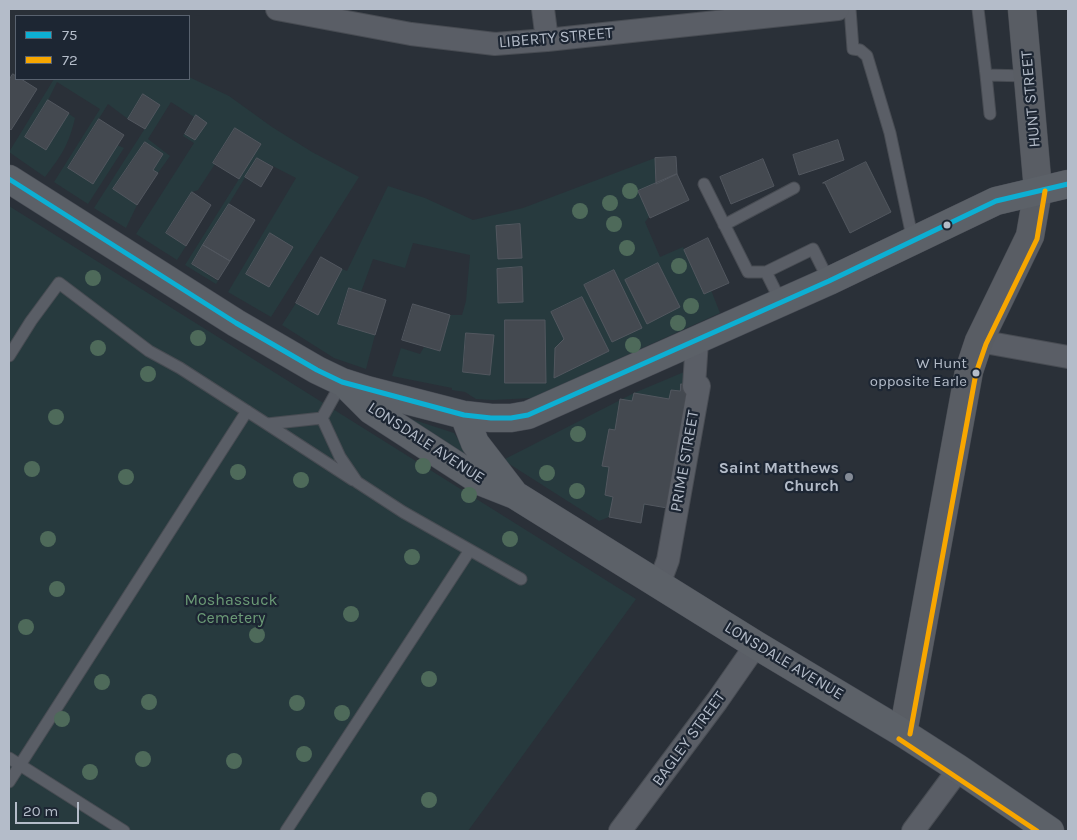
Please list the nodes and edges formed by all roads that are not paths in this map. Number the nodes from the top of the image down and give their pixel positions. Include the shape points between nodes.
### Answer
1 (277, 9) edge
2 (543, 9) edge
3 (838, 9) edge
4 (850, 9) edge
5 (978, 9) edge
6 (1022, 9) edge
7 (303, 11) edge
8 (781, 11) edge
9 (547, 40) junction
10 (986, 75) junction
11 (1028, 76) junction
12 (990, 114) dead end
13 (9, 179) edge
14 (704, 184) dead end
15 (1068, 184) edge
16 (794, 188) dead end
17 (1038, 190) junction
18 (724, 224) junction
19 (913, 241) junction
20 (766, 272) junction
21 (829, 281) junction
22 (781, 302) junction
23 (697, 341) junction
24 (979, 341) junction
25 (9, 356) edge
26 (1068, 357) edge
27 (342, 382) junction
28 (247, 411) junction
29 (464, 415) junction
30 (322, 418) junction
31 (267, 424) junction
32 (357, 482) junction
33 (515, 495) junction
34 (470, 550) junction
35 (521, 579) dead end
36 (659, 584) junction
37 (756, 645) junction
38 (903, 733) junction
39 (9, 758) edge
40 (20, 765) junction
41 (959, 770) junction
42 (9, 782) edge
43 (124, 831) edge
44 (286, 831) edge
45 (620, 831) edge
46 (913, 831) edge
47 (1050, 831) edge

1 - 7 street, LIBERTY STREET
2 - 9 street
3 - 8 street, LIBERTY STREET
4 - 19 lane via 853,49 867,56 890,133
5 - 10 lane
6 - 11 main road, HUNT STREET
7 - 9 street, LIBERTY STREET via 412,34 496,44
8 - 9 street, LIBERTY STREET
10 - 11 lane
10 - 12 lane
11 - 17 main road, HUNT STREET
13 - 27 main road, LONSDALE AVENUE via 236,323
14 - 18 lane
15 - 17 main road
16 - 18 lane
17 - 19 main road via 996,201
17 - 24 main road, HUNT STREET via 1030,236
18 - 20 lane via 748,272
19 - 21 main road
20 - 21 lane via 813,249
20 - 22 lane
21 - 22 main road
22 - 23 main road
23 - 29 main road via 528,415 501,418
23 - 36 street, PRIME STREET via 694,386 699,386 668,560
24 - 26 street
24 - 38 main road, HUNT STREET via 969,371
25 - 28 lane via 59,283 149,351
27 - 29 main road, LONSDALE AVENUE
27 - 30 lane
27 - 33 main road, LONSDALE AVENUE via 371,410 482,482
28 - 31 lane
28 - 40 lane
29 - 33 main road, LONSDALE AVENUE via 475,443
30 - 31 lane
30 - 32 lane via 340,457
31 - 32 lane
32 - 34 lane
33 - 36 main road, LONSDALE AVENUE
34 - 35 lane
34 - 44 lane
36 - 37 main road, LONSDALE AVENUE
37 - 38 main road, LONSDALE AVENUE
37 - 45 street, BAGLEY STREET
38 - 41 main road, LONSDALE AVENUE
39 - 40 lane
40 - 42 lane
40 - 43 lane
41 - 46 street
41 - 47 main road, LONSDALE AVENUE

